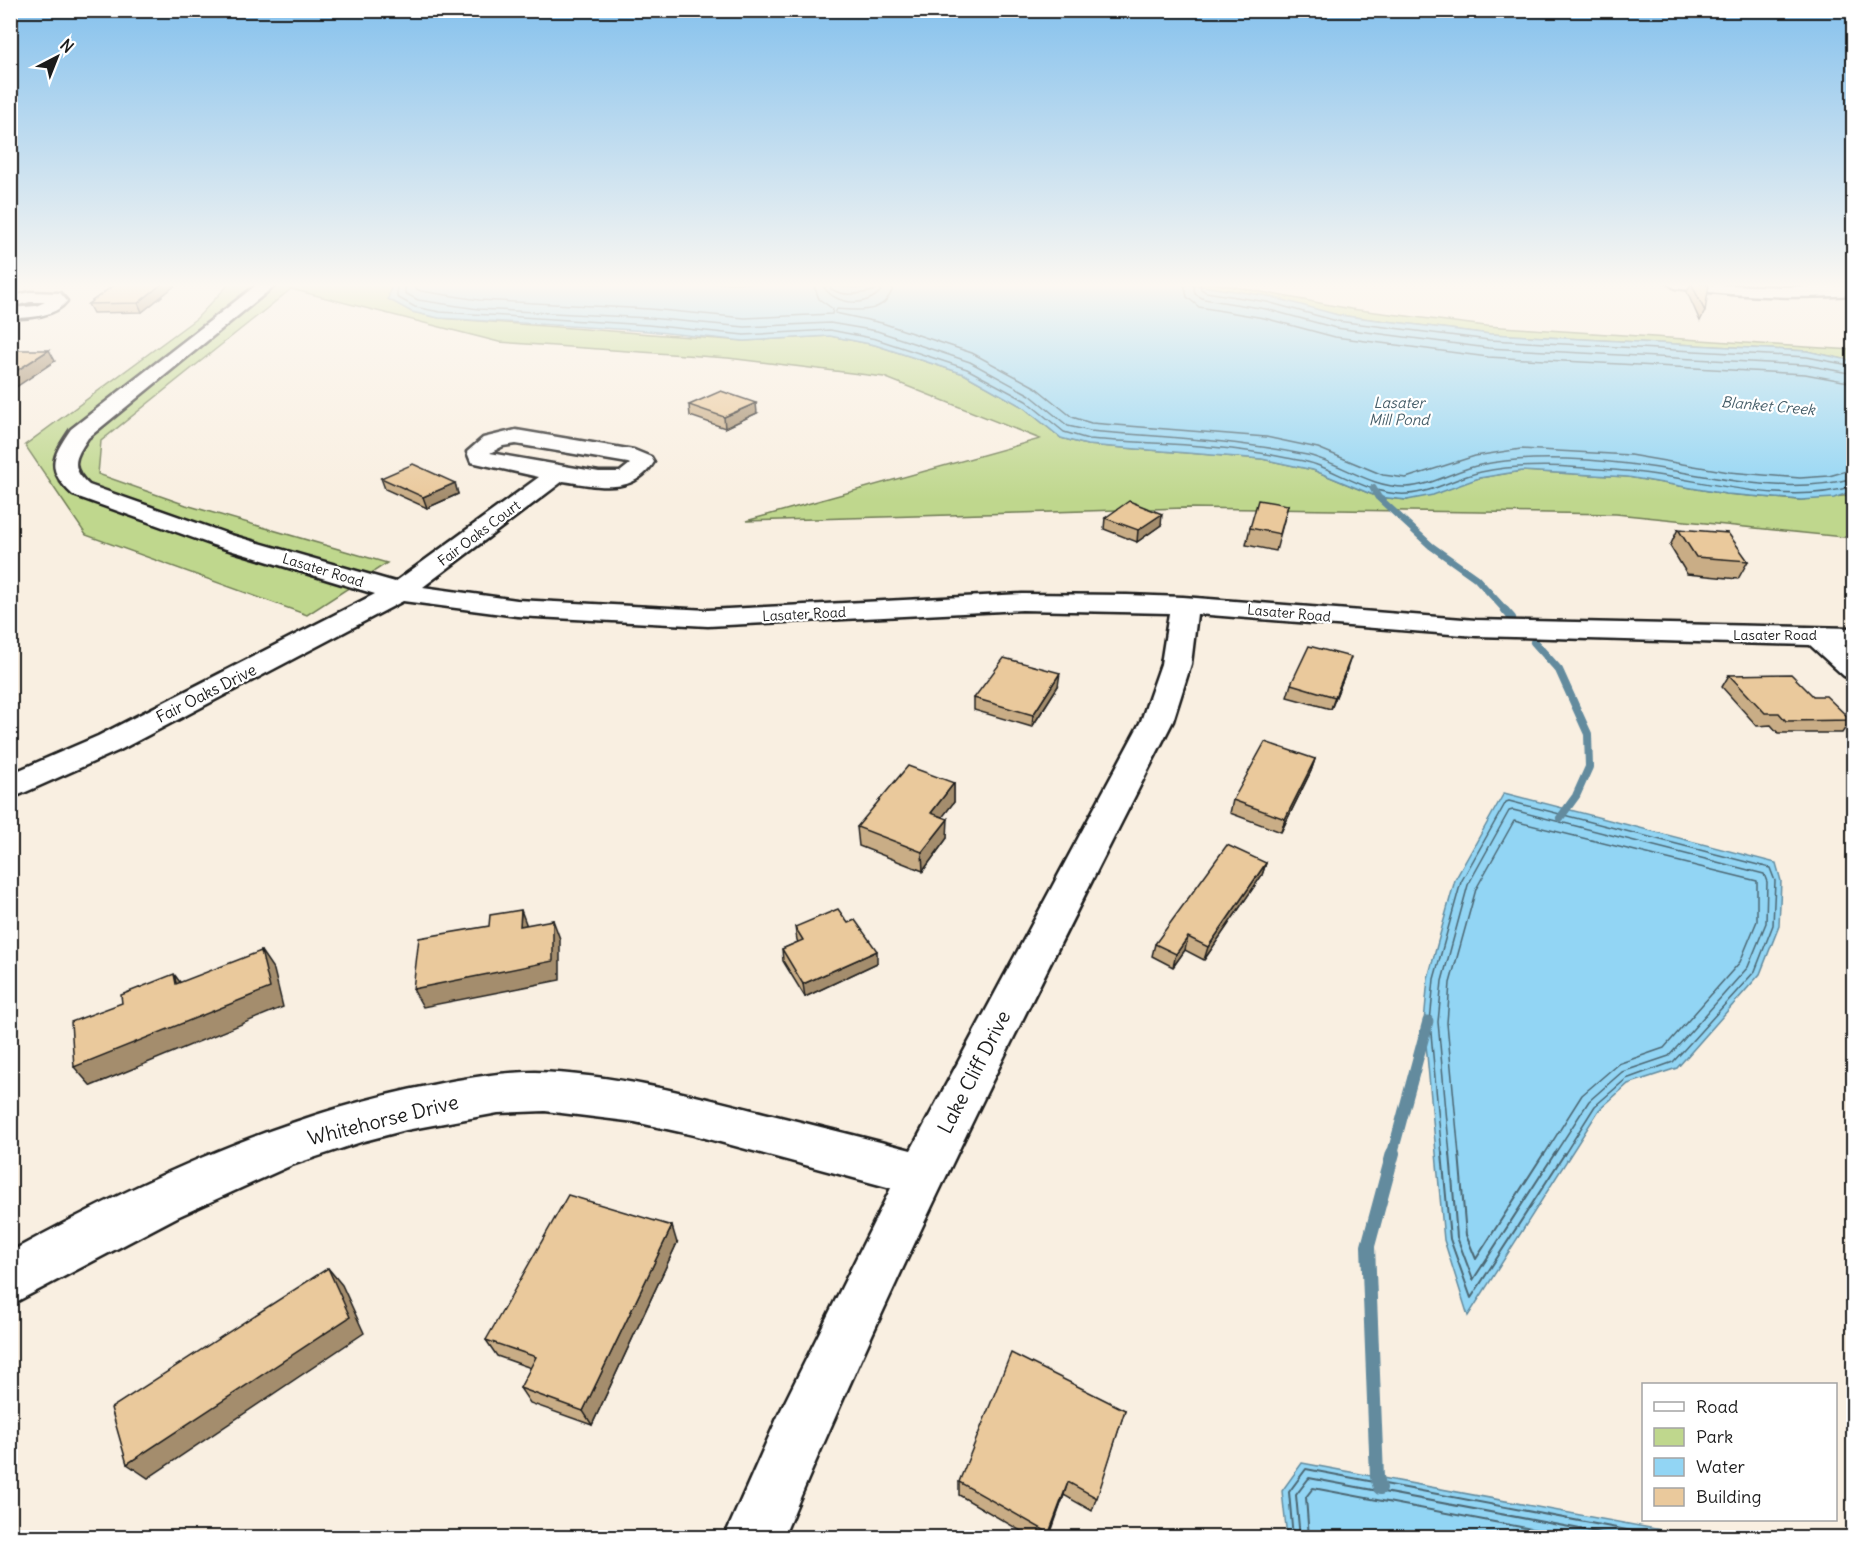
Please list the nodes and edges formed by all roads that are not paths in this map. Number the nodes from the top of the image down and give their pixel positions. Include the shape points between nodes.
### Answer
1 (179, 355) edge
2 (560, 473) junction
3 (399, 592) junction
4 (1183, 605) junction
5 (1816, 635) junction
6 (1854, 637) edge
7 (1854, 670) edge
8 (10, 788) edge
9 (921, 1175) junction
10 (10, 1280) edge
11 (753, 1538) edge

1 - 3 street, Lasater Road via 70,445 64,467 71,482 81,490 222,540
2 - 2 street via 625,478 643,462 634,457 516,437 493,441 478,452 479,457 491,461
2 - 3 street, Fair Oaks Court
3 - 4 street, Lasater Road via 517,608 708,618 1022,602
3 - 8 street, Fair Oaks Drive via 109,743
4 - 5 street, Lasater Road via 1476,628
4 - 9 street, Lake Cliff Drive via 1183,635 1175,676 1157,721
5 - 6 street, Lasater Road
5 - 7 street
9 - 10 street, Whitehorse Drive via 694,1114 608,1098 544,1091 480,1096 340,1127 259,1155 146,1208
9 - 11 street, Lake Cliff Drive

